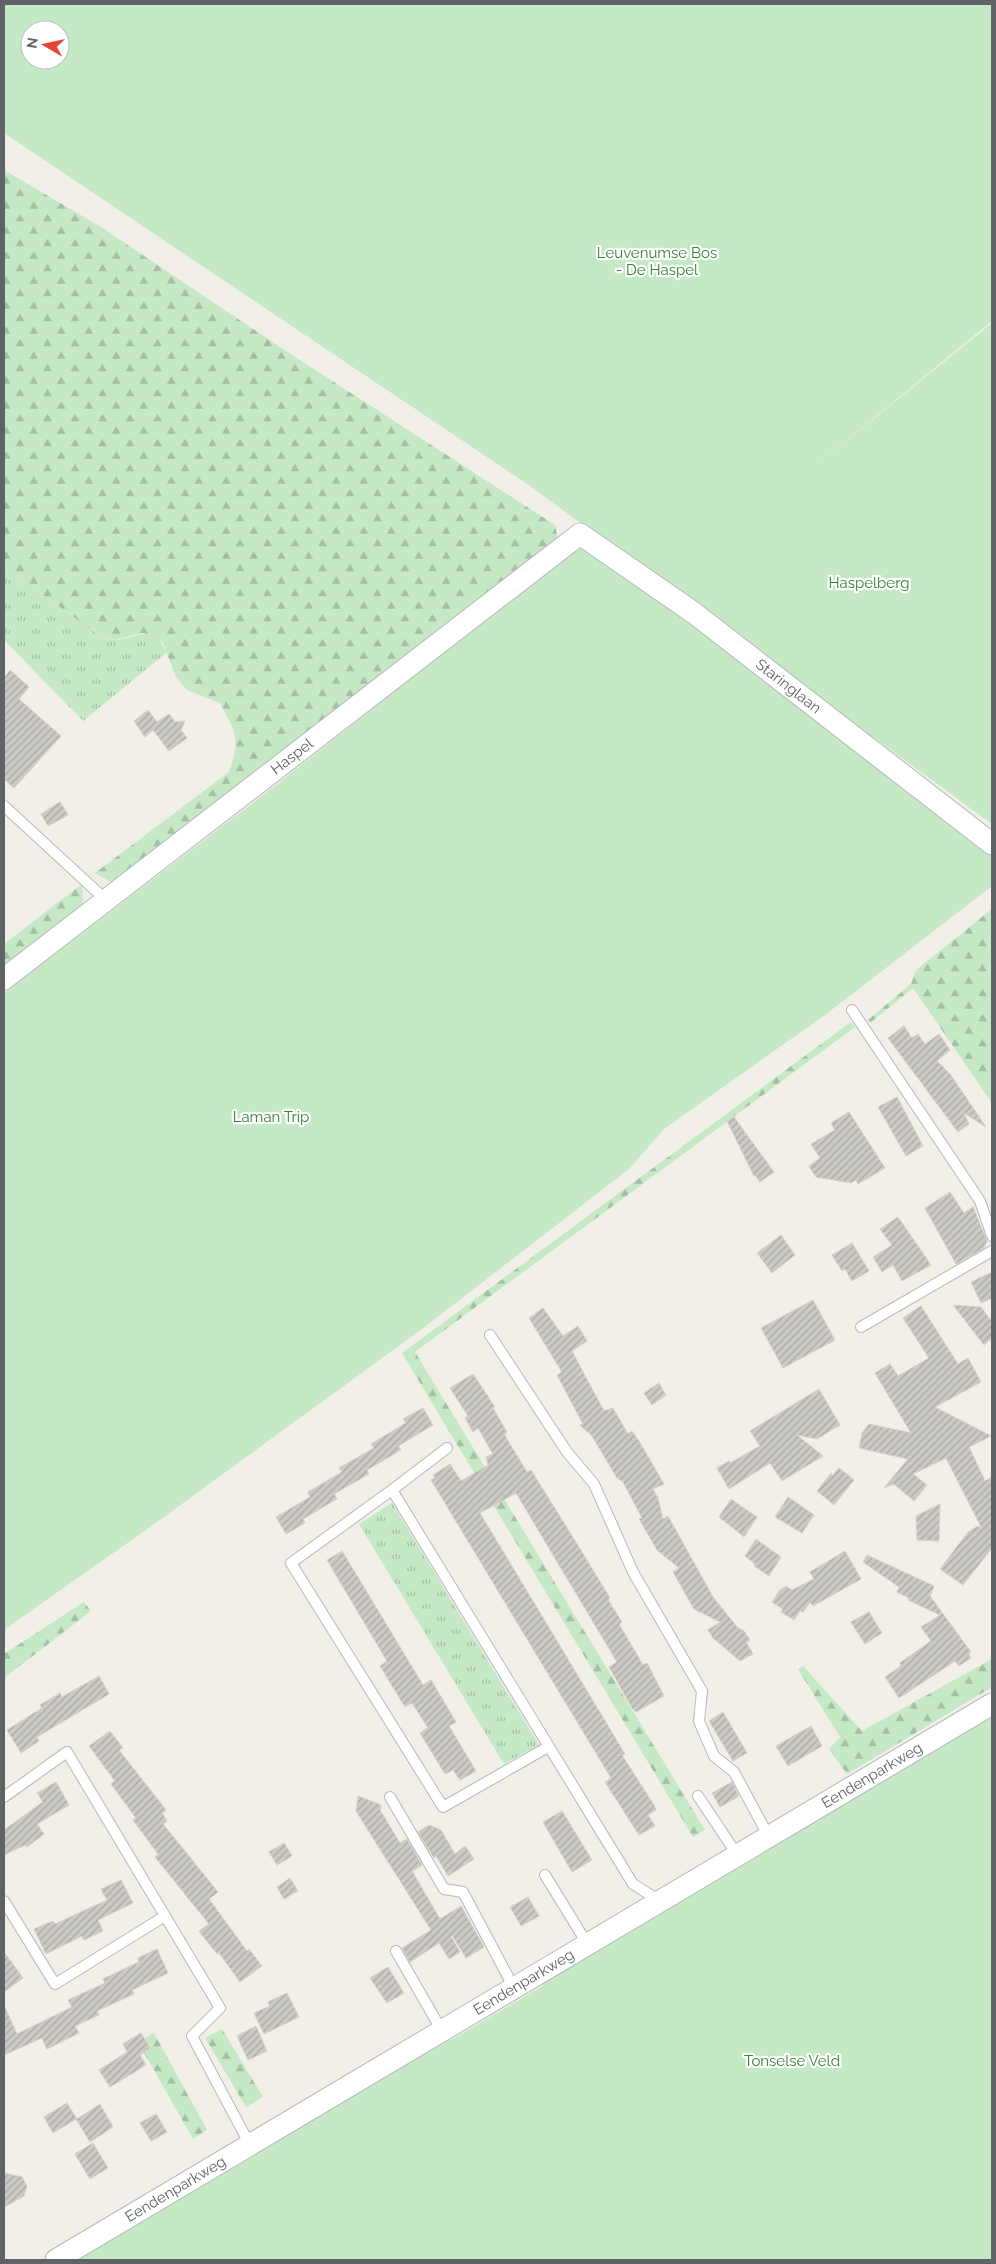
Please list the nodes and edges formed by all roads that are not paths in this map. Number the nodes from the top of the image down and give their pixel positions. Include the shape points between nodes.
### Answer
1 (580, 534) joint
2 (4, 806) edge
3 (992, 844) edge
4 (106, 900) junction
5 (4, 979) edge
6 (852, 1010) dead end
7 (992, 1236) edge
8 (992, 1251) edge
9 (861, 1326) dead end
10 (490, 1335) dead end
11 (447, 1448) dead end
12 (392, 1490) junction
13 (992, 1704) edge
14 (548, 1747) junction
15 (698, 1796) dead end
16 (4, 1797) edge
17 (390, 1797) dead end
18 (769, 1837) junction
19 (738, 1856) junction
20 (545, 1875) dead end
21 (4, 1901) edge
22 (661, 1901) junction
23 (165, 1916) junction
24 (588, 1945) junction
25 (396, 1950) dead end
26 (514, 1988) junction
27 (442, 2031) junction
28 (250, 2145) junction
29 (56, 2260) edge

1 - 3 street, Staringlaan via 694,613
1 - 4 street, Haspel
2 - 4 lane
4 - 5 street, Haspel
6 - 7 lane via 980,1201
8 - 9 lane
10 - 18 lane via 567,1452 594,1484 633,1572 702,1691 699,1721 714,1756 734,1772
11 - 12 lane
12 - 14 lane
12 - 14 lane via 291,1563 443,1807
13 - 18 street, Eendenparkweg
14 - 22 lane via 633,1884
15 - 19 lane
16 - 23 lane via 67,1752
17 - 26 lane via 444,1889 464,1892
18 - 19 street, Eendenparkweg
19 - 22 street, Eendenparkweg
20 - 24 lane
21 - 23 lane via 55,1984
22 - 24 street, Eendenparkweg
23 - 28 lane via 220,2008 192,2036
24 - 26 street, Eendenparkweg
25 - 27 lane
26 - 27 street, Eendenparkweg
27 - 28 street, Eendenparkweg
28 - 29 street, Eendenparkweg

